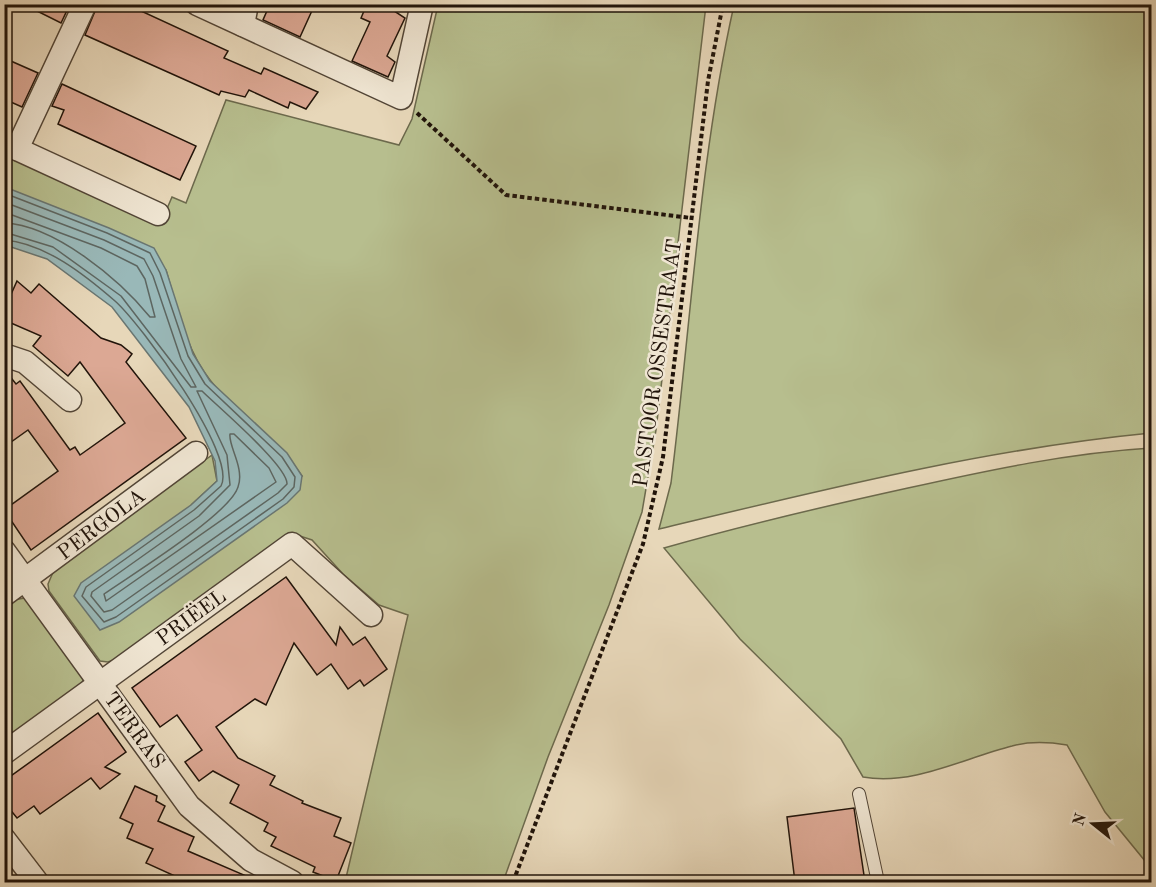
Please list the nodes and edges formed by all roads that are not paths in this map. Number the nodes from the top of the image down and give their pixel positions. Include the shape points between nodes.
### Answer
1 (85, 4) edge
2 (197, 4) edge
3 (422, 4) edge
4 (245, 15) edge
5 (11, 146) edge
6 (158, 214) dead end
7 (4, 355) edge
8 (70, 400) dead end
9 (196, 453) dead end
10 (4, 551) edge
11 (26, 580) junction
12 (4, 595) edge
13 (371, 615) dead end
14 (100, 683) junction
15 (4, 753) edge
16 (860, 794) dead end
17 (4, 839) edge
18 (37, 882) edge
19 (292, 882) edge
20 (878, 882) edge

1 - 5 street
2 - 4 street
3 - 4 street via 401,98
5 - 6 street
7 - 8 street via 25,362
9 - 11 street, PERGOLA
10 - 11 street, TERRAS
11 - 12 street, PERGOLA
11 - 14 street, TERRAS
13 - 14 street, PRIËEL via 292,544
14 - 15 street, PRIËEL
14 - 19 street, TERRAS via 189,806 251,860
16 - 20 lane
17 - 18 street

